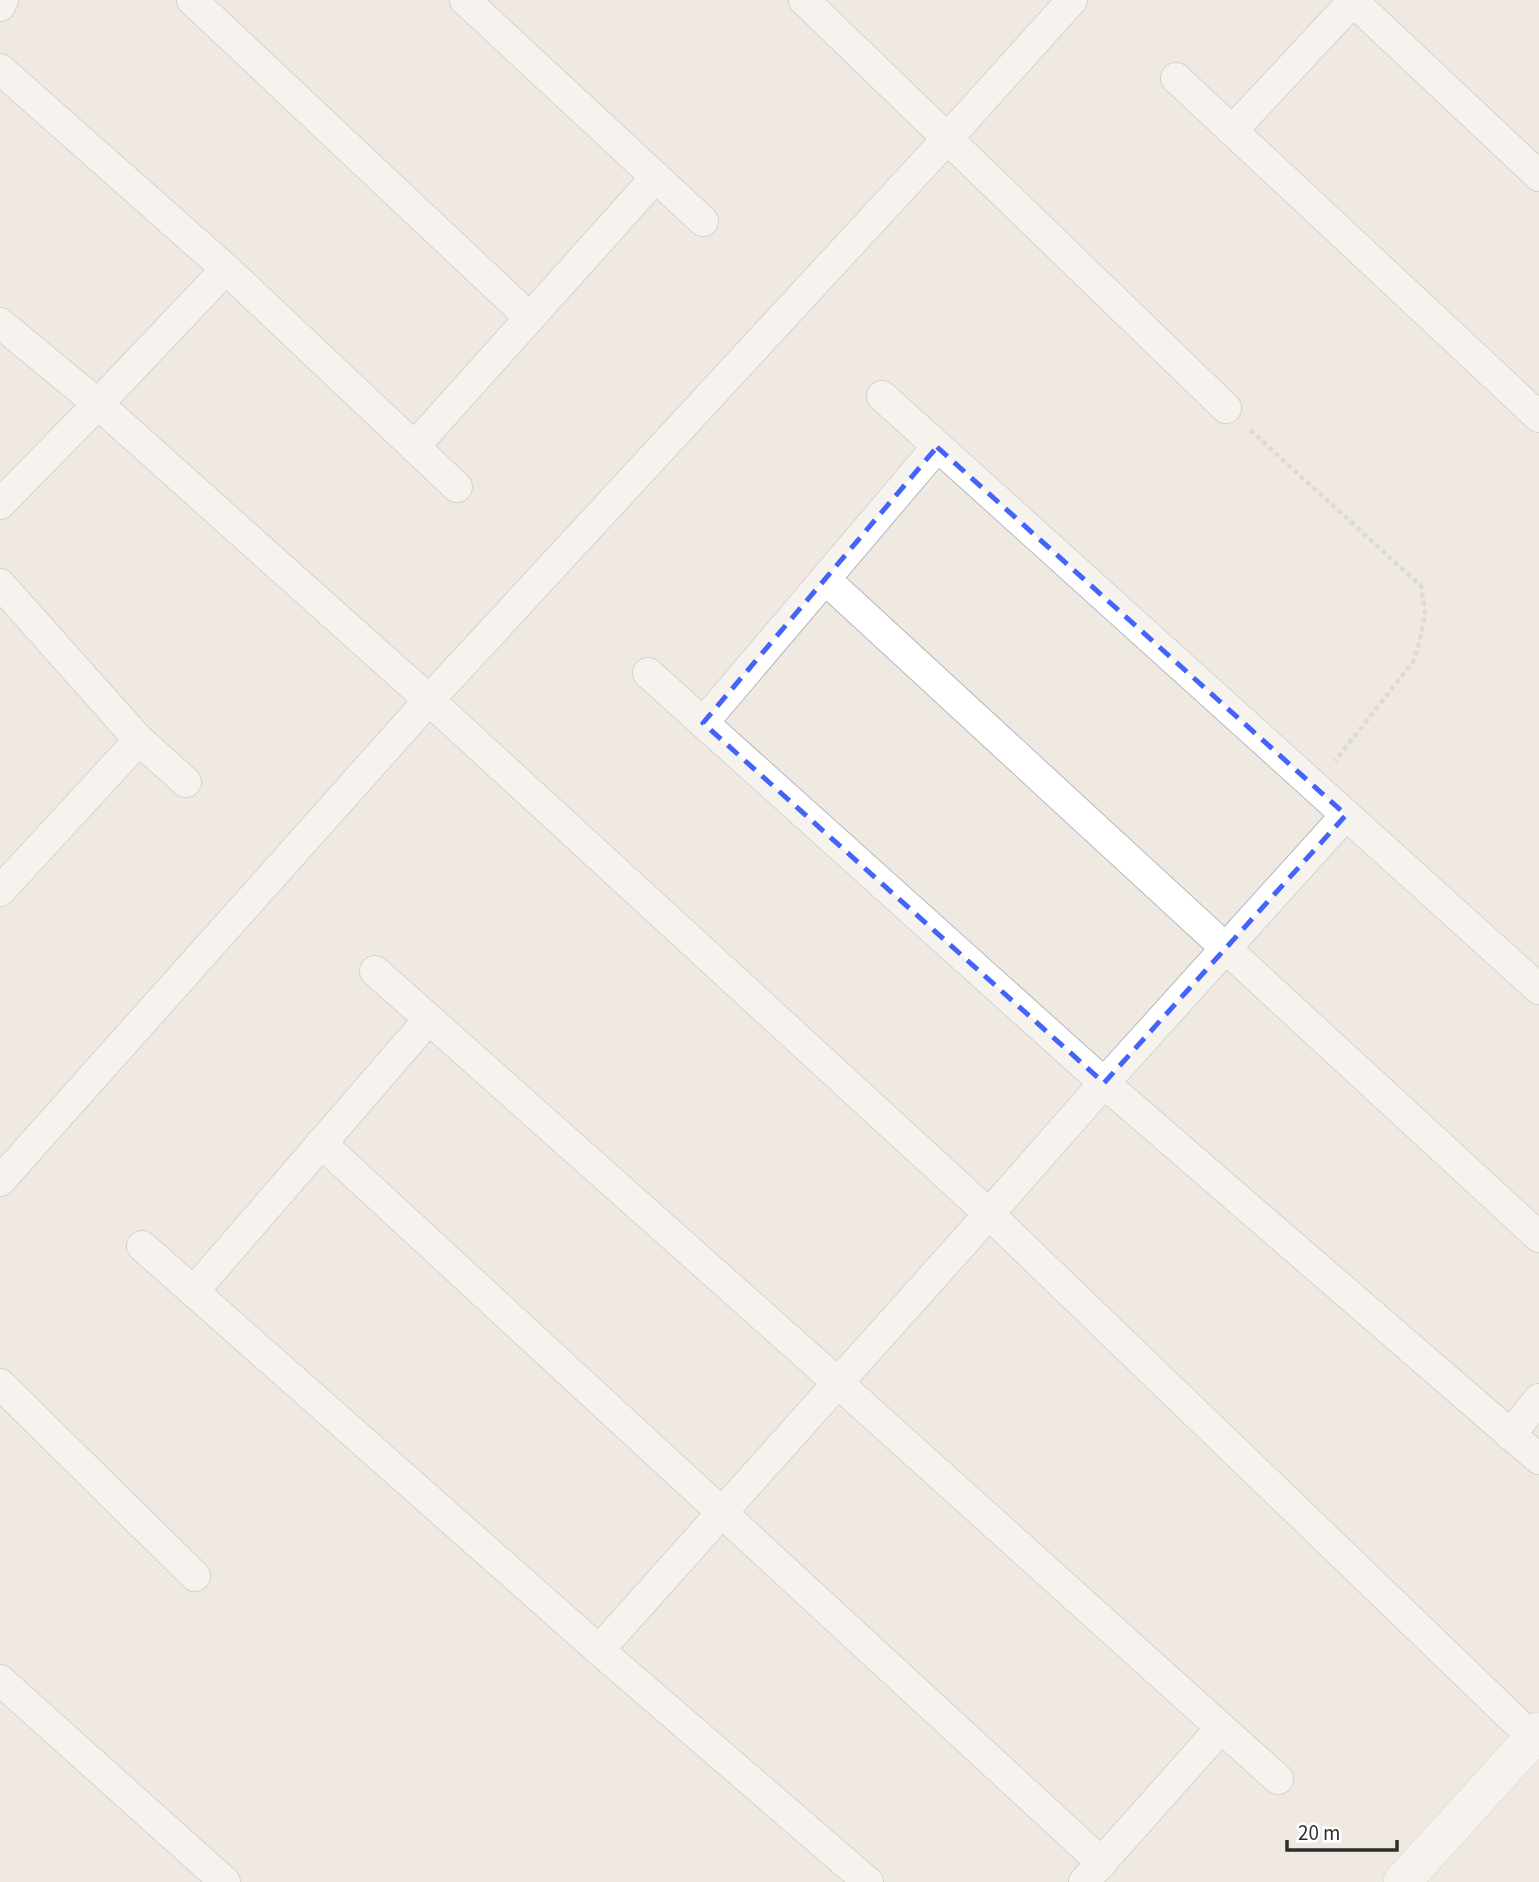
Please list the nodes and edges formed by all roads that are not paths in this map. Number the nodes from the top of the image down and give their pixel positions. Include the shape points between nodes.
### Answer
1 (3, 0) edge
2 (192, 0) edge
3 (466, 0) edge
4 (804, 0) edge
5 (1072, 0) edge
6 (1354, 1) edge
7 (0, 6) edge
8 (0, 69) edge
9 (1176, 78) dead end
10 (1232, 131) junction
11 (947, 139) junction
12 (1539, 176) edge
13 (656, 177) junction
14 (703, 221) dead end
15 (226, 269) junction
16 (530, 318) junction
17 (0, 323) edge
18 (882, 397) dead end
19 (98, 404) junction
20 (1226, 408) road end
21 (1539, 417) edge
22 (414, 447) junction
23 (937, 447) junction
24 (457, 487) dead end
25 (0, 504) edge
26 (825, 579) junction
27 (0, 584) edge
28 (648, 673) dead end
29 (429, 699) junction
30 (703, 723) junction
31 (139, 740) junction
32 (186, 782) dead end
33 (1346, 815) junction
34 (6, 873) edge
35 (1227, 947) junction
36 (375, 971) dead end
37 (1539, 989) edge
38 (429, 1019) junction
39 (1104, 1083) junction
40 (321, 1143) junction
41 (0, 1181) edge
42 (989, 1214) junction
43 (1539, 1237) edge
44 (142, 1246) dead end
45 (194, 1291) junction
46 (838, 1383) junction
47 (0, 1384) edge
48 (1539, 1399) edge
49 (1510, 1435) junction
50 (1539, 1459) edge
51 (723, 1512) junction
52 (195, 1576) dead end
53 (599, 1650) junction
54 (0, 1680) edge
55 (1221, 1728) junction
56 (1536, 1735) edge
57 (1278, 1779) dead end
58 (1093, 1873) edge
59 (225, 1882) edge
60 (868, 1882) edge
61 (1402, 1882) edge

1 - 7 street
2 - 16 street
3 - 13 street
4 - 11 street
5 - 11 street
6 - 10 street
6 - 12 street
8 - 15 street
9 - 10 street
10 - 21 street
11 - 20 street
11 - 29 street
13 - 14 street
13 - 16 street
15 - 19 street
15 - 22 street
16 - 22 street
17 - 19 street
18 - 23 street
19 - 25 street
19 - 29 street
22 - 24 street
23 - 26 street
23 - 33 street
26 - 30 street
26 - 35 street
27 - 31 street
28 - 30 street
29 - 41 street
29 - 42 street
30 - 39 street
31 - 32 street
31 - 34 street
33 - 35 street
33 - 37 street
35 - 39 street
35 - 43 street
36 - 38 street
38 - 40 street
38 - 46 street
39 - 42 street
39 - 49 street
40 - 45 street
40 - 51 street
42 - 46 street
42 - 56 street
44 - 45 street
45 - 53 street
46 - 51 street
46 - 55 street
47 - 52 street
48 - 49 street
49 - 50 street
51 - 53 street
51 - 58 street
53 - 60 street
54 - 59 street
55 - 57 street
55 - 58 street
56 - 61 street

